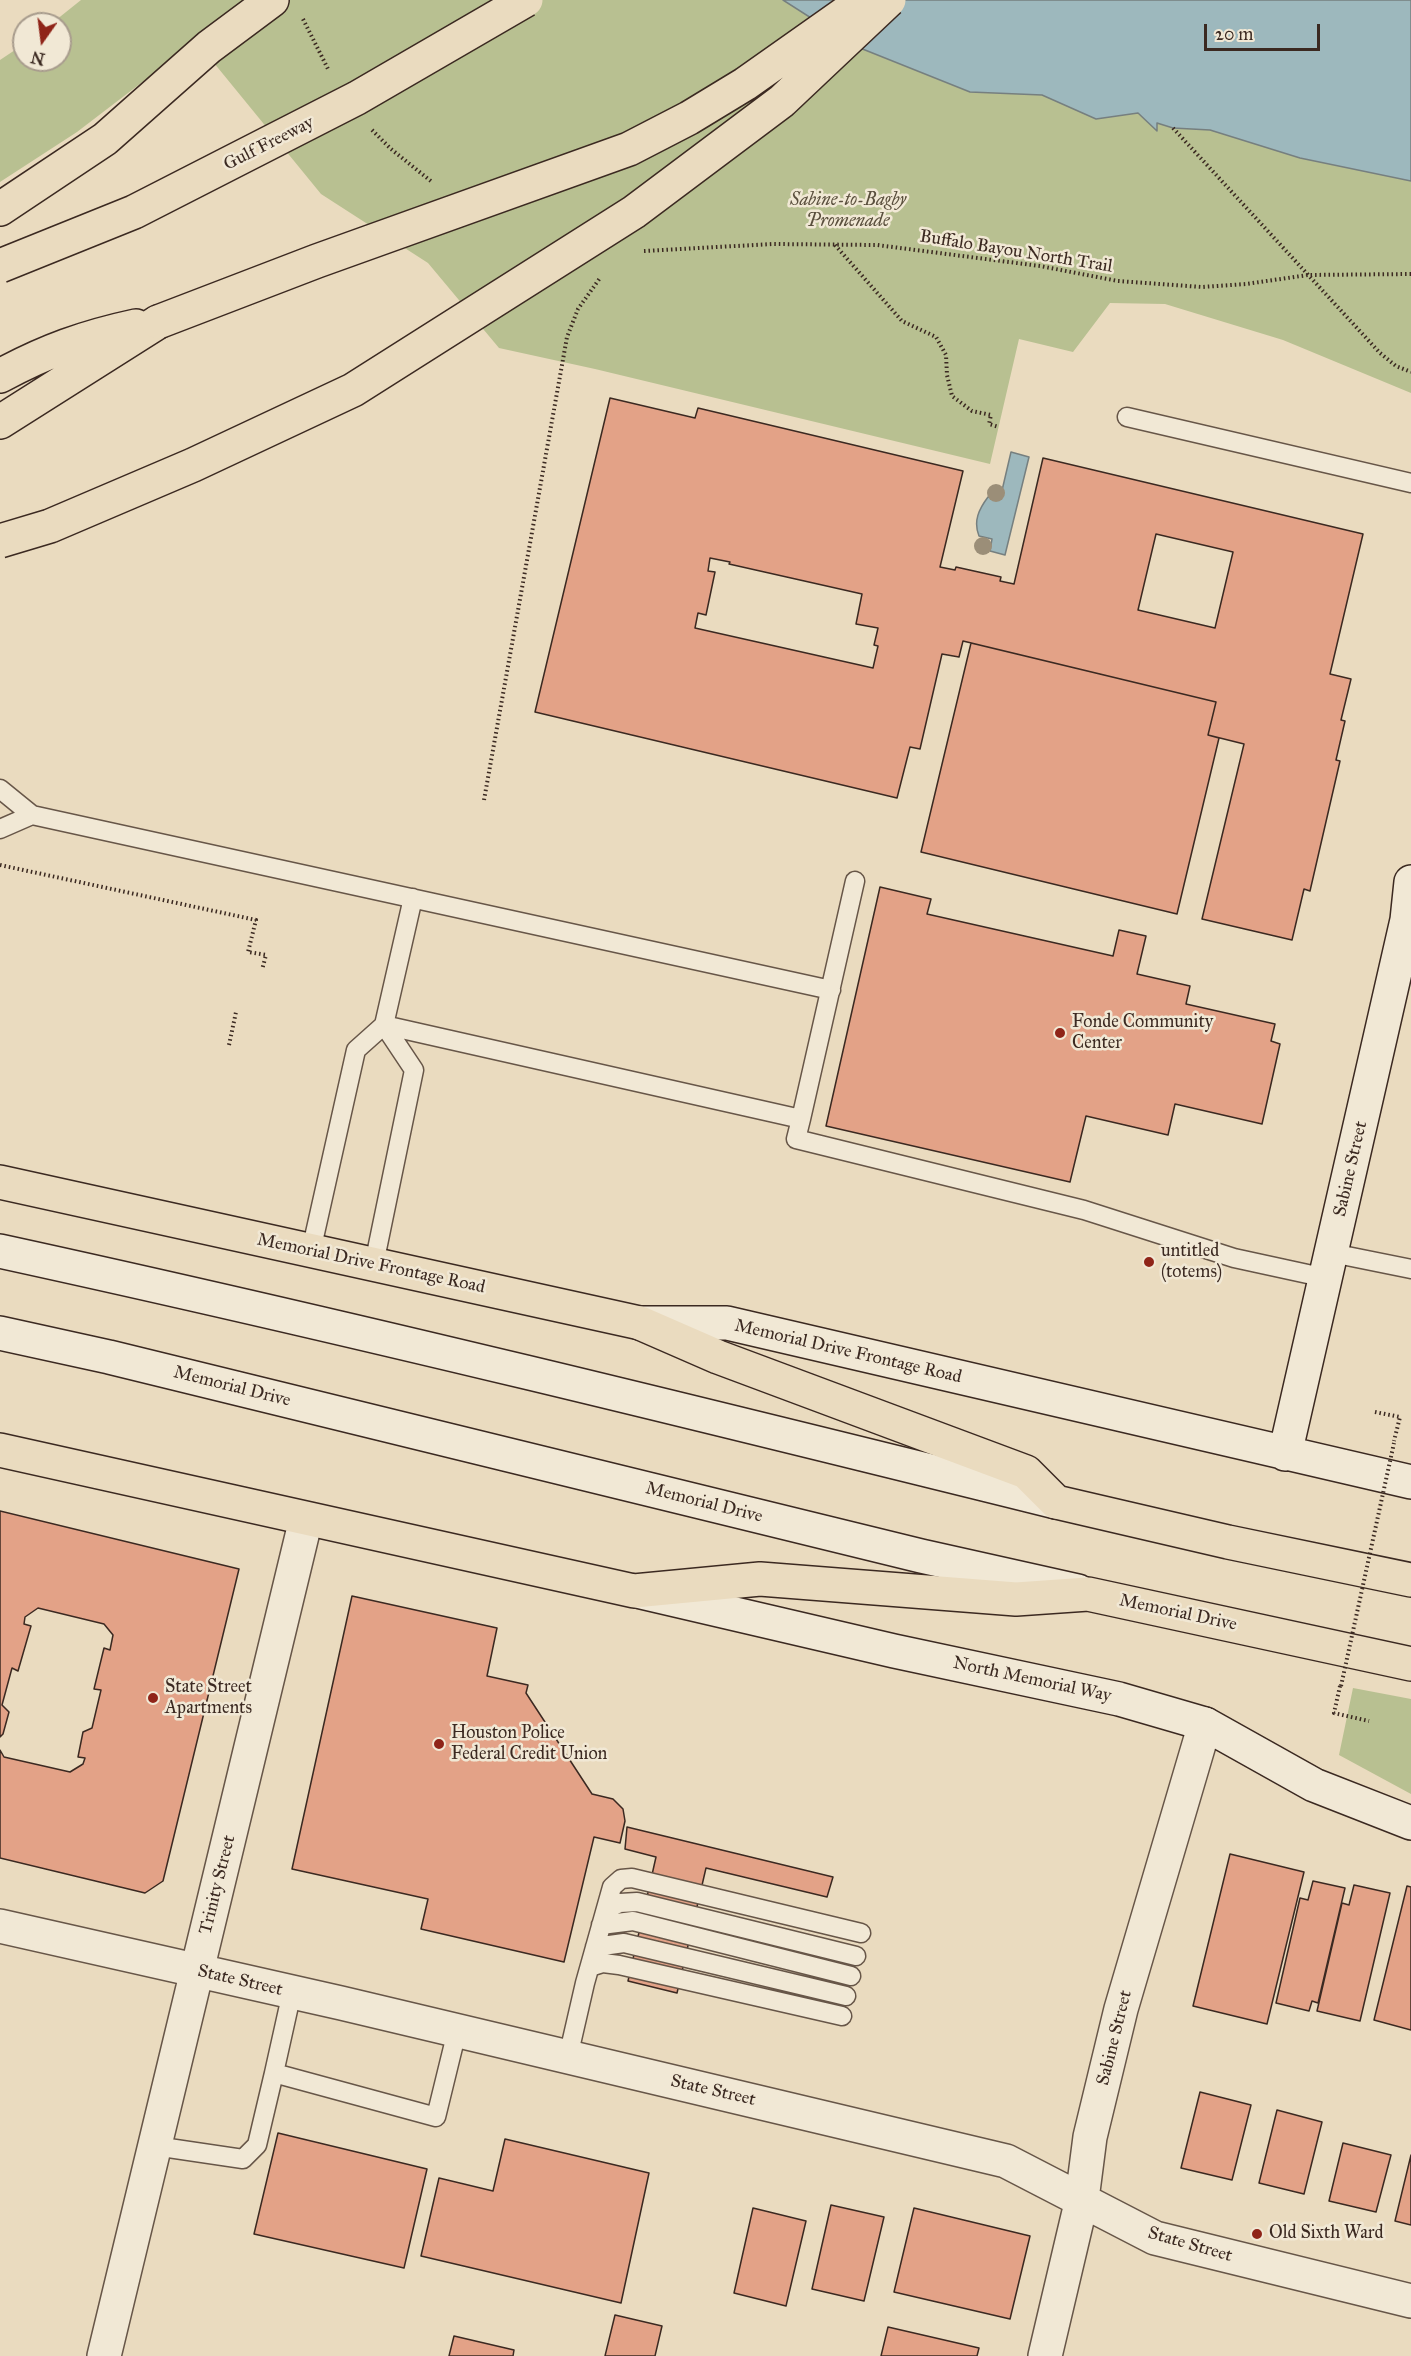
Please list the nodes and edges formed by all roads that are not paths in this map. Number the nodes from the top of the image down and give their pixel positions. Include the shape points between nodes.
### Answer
1 (526, 0) edge
2 (864, 0) edge
3 (889, 0) edge
4 (285, 5) edge
5 (0, 209) edge
6 (0, 266) edge
7 (158, 321) junction
8 (0, 376) edge
9 (1128, 417) dead end
10 (0, 422) edge
11 (1411, 483) edge
12 (0, 541) edge
13 (0, 789) edge
14 (32, 815) junction
15 (0, 829) edge
16 (855, 881) dead end
17 (1411, 882) edge
18 (413, 898) junction
19 (831, 990) junction
20 (384, 1025) junction
21 (801, 1119) junction
22 (0, 1182) edge
23 (0, 1251) edge
24 (311, 1251) junction
25 (374, 1264) junction
26 (1329, 1265) junction
27 (1411, 1269) edge
28 (640, 1323) junction
29 (0, 1333) edge
30 (0, 1450) edge
31 (1285, 1454) junction
32 (1411, 1482) edge
33 (1056, 1502) junction
34 (306, 1519) junction
35 (1411, 1580) edge
36 (634, 1591) junction
37 (1088, 1594) junction
38 (1411, 1664) edge
39 (1205, 1724) junction
40 (1411, 1823) edge
41 (604, 1917) junction
42 (0, 1926) edge
43 (861, 1933) dead end
44 (596, 1947) junction
45 (855, 1956) dead end
46 (590, 1967) junction
47 (198, 1971) junction
48 (851, 1976) dead end
49 (292, 1992) junction
50 (846, 1996) dead end
51 (842, 2016) dead end
52 (457, 2031) junction
53 (568, 2057) junction
54 (274, 2073) junction
55 (155, 2146) junction
56 (1082, 2199) junction
57 (1411, 2301) edge
58 (104, 2356) edge
59 (1045, 2356) edge

1 - 6 main road, Gulf Freeway, bridge via 357,98 134,212
2 - 7 main road, bridge via 745,84 629,149
3 - 12 main road, bridge via 782,101 634,212 353,390 171,475 50,526
4 - 5 main road via 209,47 105,139
7 - 8 main road via 89,337 35,357
7 - 10 main road
9 - 11 lane
13 - 14 lane
14 - 15 lane
14 - 18 lane
16 - 19 lane
17 - 26 street, Sabine Street via 1407,920
18 - 19 lane
18 - 20 lane
19 - 21 lane
20 - 21 lane
20 - 24 lane via 356,1050
20 - 25 lane via 414,1070
21 - 26 lane via 796,1138 1083,1210 1234,1258
22 - 24 main road, Memorial Drive Frontage Road
23 - 33 street
24 - 25 main road, Memorial Drive Frontage Road
25 - 28 main road, Memorial Drive Frontage Road
26 - 27 lane
26 - 31 street, Sabine Street
28 - 31 street, Memorial Drive Frontage Road via 727,1323
28 - 33 main road via 718,1358 1026,1472
29 - 37 street, Memorial Drive
30 - 34 main road
31 - 32 street, Memorial Drive Frontage Road
33 - 35 main road
34 - 36 main road
34 - 47 street, Trinity Street
36 - 37 main road via 760,1579 1016,1599
36 - 39 street, North Memorial Way via 1119,1699
37 - 38 main road, Memorial Drive
39 - 40 street, North Memorial Way via 1314,1785
39 - 56 street, Sabine Street via 1121,2009 1090,2137
41 - 43 lane via 612,1887 621,1879 632,1878
41 - 44 lane
41 - 45 lane via 620,1903 637,1902
41 - 48 lane
42 - 47 street, State Street
44 - 46 lane
44 - 50 lane via 624,1943
46 - 51 lane via 619,1965
46 - 53 lane
47 - 49 street, State Street
47 - 55 street, Trinity Street
49 - 52 street, State Street
49 - 54 lane
52 - 53 street, State Street
52 - 54 lane via 436,2117
53 - 56 street, State Street via 1006,2161
54 - 55 lane via 257,2145 243,2159
55 - 58 street, Trinity Street
56 - 57 street, State Street via 1155,2238
56 - 59 street, Sabine Street

